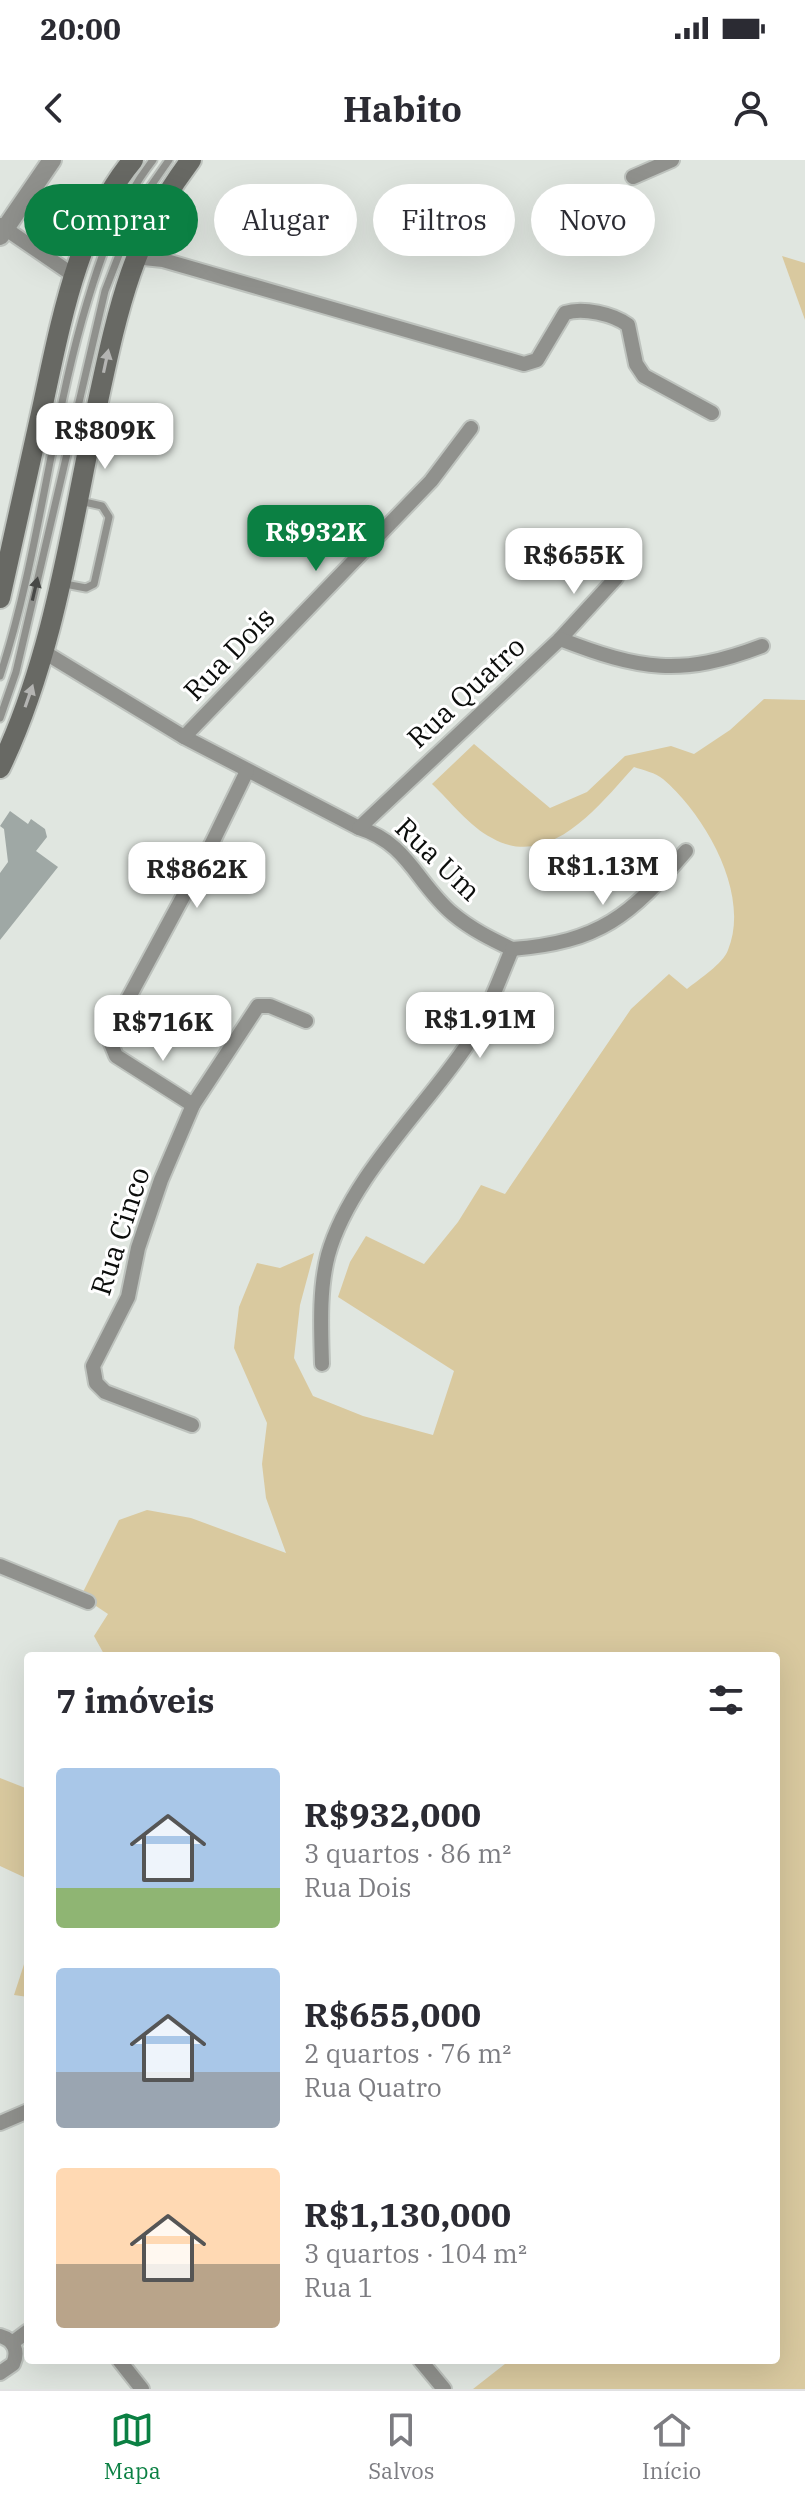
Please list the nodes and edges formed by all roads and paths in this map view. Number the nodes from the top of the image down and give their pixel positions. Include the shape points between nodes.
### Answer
1 (52, 160) edge
2 (133, 160) edge
3 (153, 160) edge
4 (169, 160) edge
5 (191, 160) edge
6 (672, 160) edge
7 (633, 177) dead end
8 (2, 230) edge
9 (134, 257) junction
10 (76, 277) junction
11 (712, 413) dead end
12 (471, 428) dead end
13 (76, 500) junction
14 (616, 578) dead end
15 (59, 583) junction
16 (0, 598) edge
17 (560, 639) junction
18 (762, 646) dead end
19 (44, 652) junction
20 (0, 676) edge
21 (0, 718) edge
22 (184, 737) junction
23 (0, 768) edge
24 (247, 771) junction
25 (359, 828) junction
26 (686, 851) dead end
27 (512, 949) junction
28 (306, 1021) dead end
29 (193, 1105) junction
30 (322, 1364) dead end
31 (192, 1425) dead end
32 (0, 1567) edge
33 (88, 1602) dead end
34 (24, 2113) edge
35 (0, 2123) edge
36 (6, 2340) edge
37 (122, 2364) edge
38 (423, 2364) edge
39 (0, 2373) edge
40 (142, 2389) edge
41 (444, 2389) edge

1 - 8 street
2 - 10 main road via 95,221
3 - 20 lane via 127,199 96,272 66,378 20,608
21 -> 4 lane via 16,672 105,291 139,203
5 - 9 main road via 163,197
6 - 7 street
8 - 10 street
9 - 11 street via 163,260 524,364 537,360 565,313 620,319 628,325 636,364 644,376
13 -> 9 main road via 118,306
10 - 16 main road
12 - 22 street, Rua Dois via 431,481
13 - 15 main road
13 - 15 lane via 102,506 109,517 91,587
14 - 17 street
15 - 19 main road
17 - 18 street, Rua Quatro via 649,666 685,668
17 - 25 street, Rua Quatro
19 - 22 street, Rua Um
23 -> 19 main road
22 - 24 street, Rua Um
24 - 25 street, Rua Um
24 - 29 street via 109,1030 109,1046 116,1056
25 - 27 street, Rua Um via 381,835 400,850 453,914
26 - 27 street via 637,905 610,926 577,938
27 - 30 street via 487,1012 466,1047 339,1225 327,1257
28 - 29 street via 258,1006
29 - 31 street, Rua Cinco via 138,1248 128,1297 96,1356 93,1375 105,1392
32 - 33 street
34 - 35 street
36 - 39 street via 16,2358
37 - 40 street
38 - 41 street

